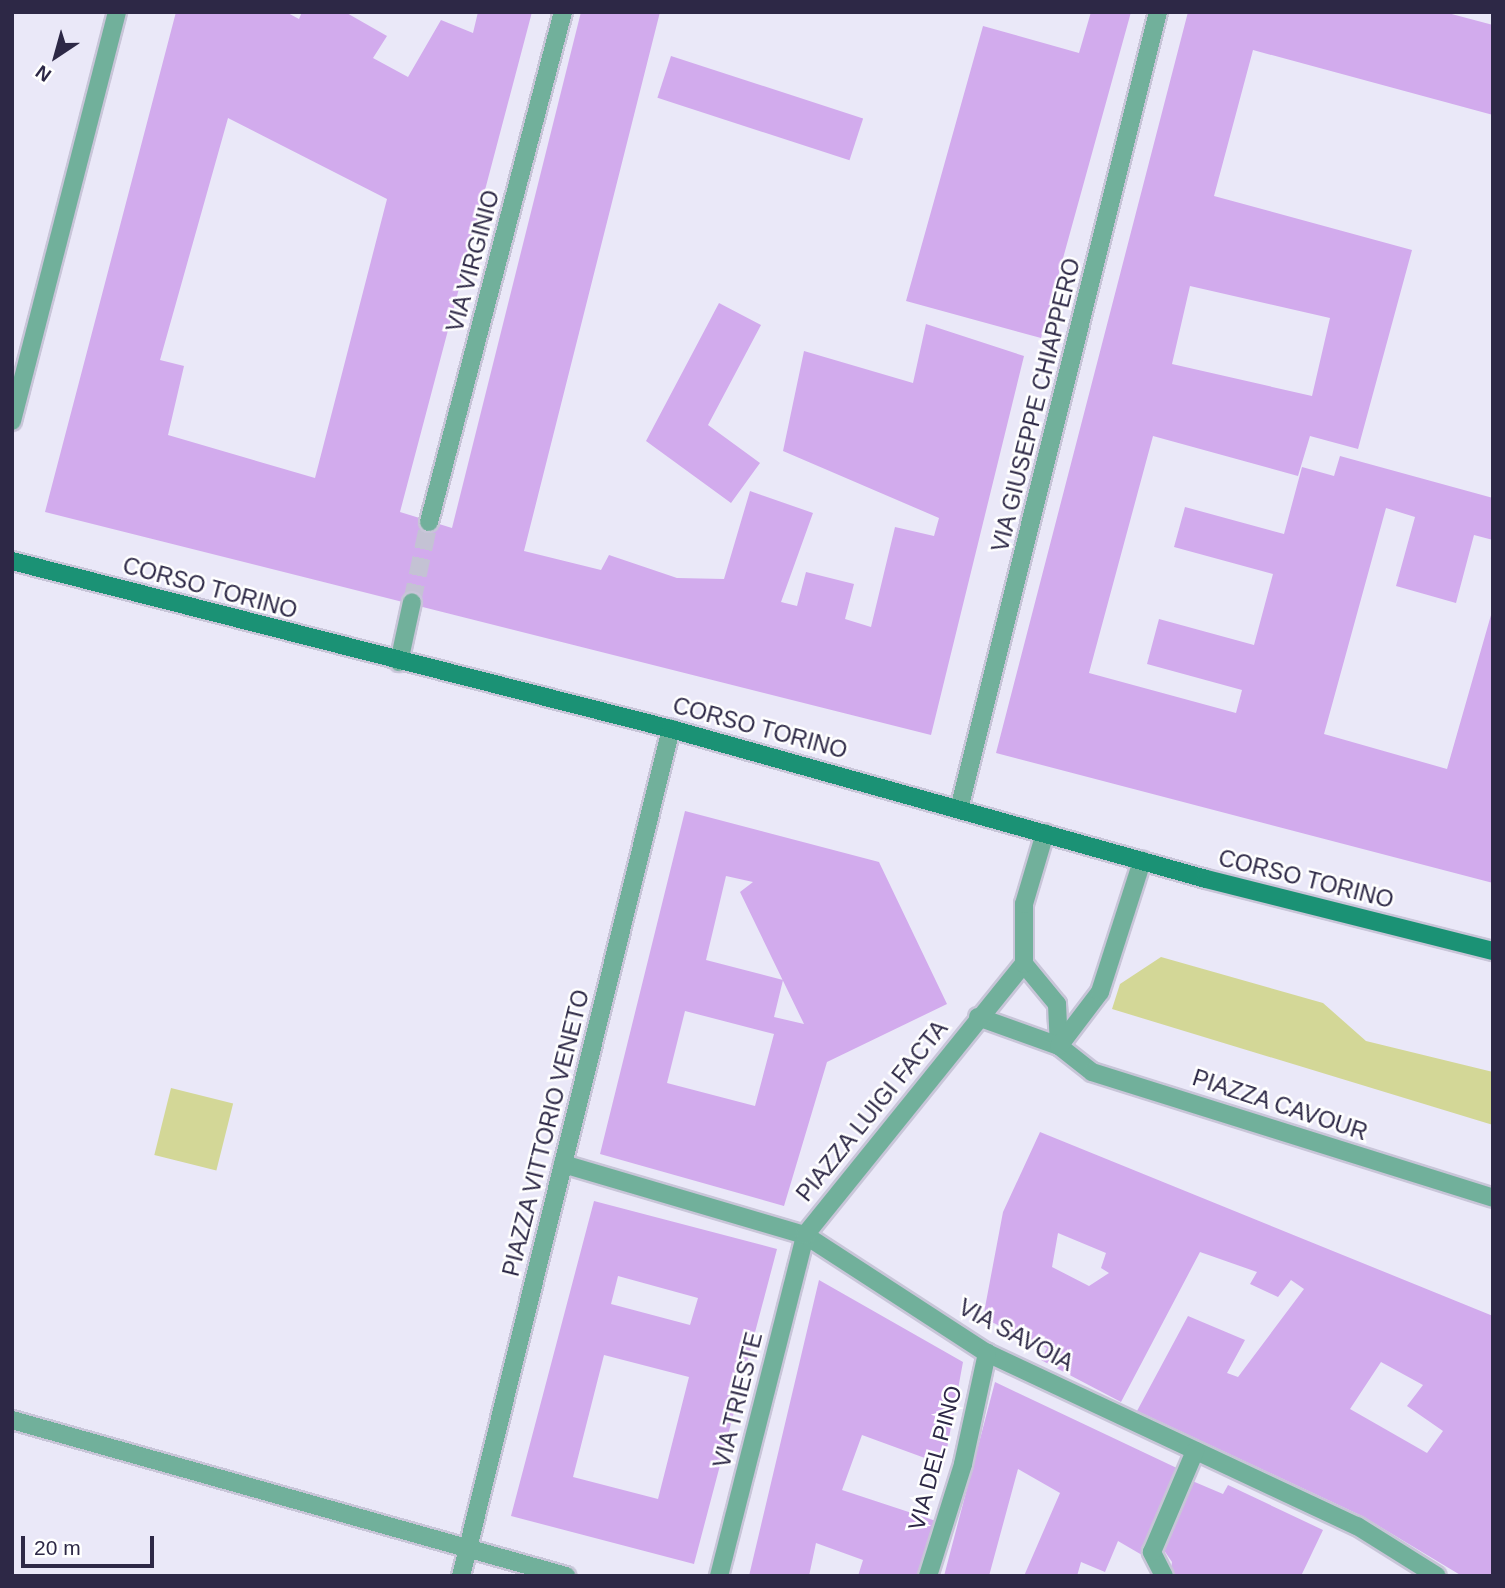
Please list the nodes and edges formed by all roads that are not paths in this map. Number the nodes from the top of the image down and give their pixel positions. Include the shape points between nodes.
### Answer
1 (117, 12) edge
2 (563, 12) edge
3 (1158, 12) edge
4 (12, 421) edge
5 (429, 522) tunnel mouth
6 (12, 561) edge
7 (412, 602) tunnel mouth
8 (399, 662) junction
9 (671, 729) junction
10 (959, 809) junction
11 (1045, 833) junction
12 (1142, 862) junction
13 (1493, 951) edge
14 (1024, 964) junction
15 (978, 1017) junction
16 (1059, 1046) junction
17 (563, 1164) junction
18 (1493, 1198) edge
19 (805, 1236) junction
20 (987, 1353) junction
21 (12, 1420) edge
22 (1195, 1451) junction
23 (467, 1548) junction
24 (461, 1576) edge
25 (566, 1576) edge
26 (719, 1576) edge
27 (928, 1576) edge
28 (1164, 1576) edge
29 (1437, 1576) edge

1 - 4 street
2 - 5 street, VIA VIRGINIO
3 - 10 street, VIA GIUSEPPE CHIAPPERO
6 - 8 main road, CORSO TORINO
7 - 8 street
8 - 9 main road, CORSO TORINO
9 - 10 main road, CORSO TORINO
9 - 17 street, PIAZZA VITTORIO VENETO
10 - 11 main road, CORSO TORINO
11 - 12 main road, CORSO TORINO
11 - 14 street via 1024,904
12 - 13 main road, CORSO TORINO
12 - 16 street via 1100,992
14 - 15 street, PIAZZA LUIGI FACTA
14 - 16 street via 1057,1004
15 - 16 street, PIAZZA LUIGI FACTA
15 - 19 street, PIAZZA LUIGI FACTA
16 - 18 street, PIAZZA CAVOUR via 1092,1072
17 - 19 street, VIA SAVOIA
17 - 23 street, PIAZZA VITTORIO VENETO
19 - 20 street, VIA SAVOIA
19 - 26 street, VIA TRIESTE
20 - 22 street, VIA SAVOIA
20 - 27 street, VIA DEL PINO via 963,1464
21 - 23 street
22 - 28 street via 1152,1552
22 - 29 street, VIA SAVOIA via 1357,1527
23 - 24 street, PIAZZA VITTORIO VENETO
23 - 25 street

